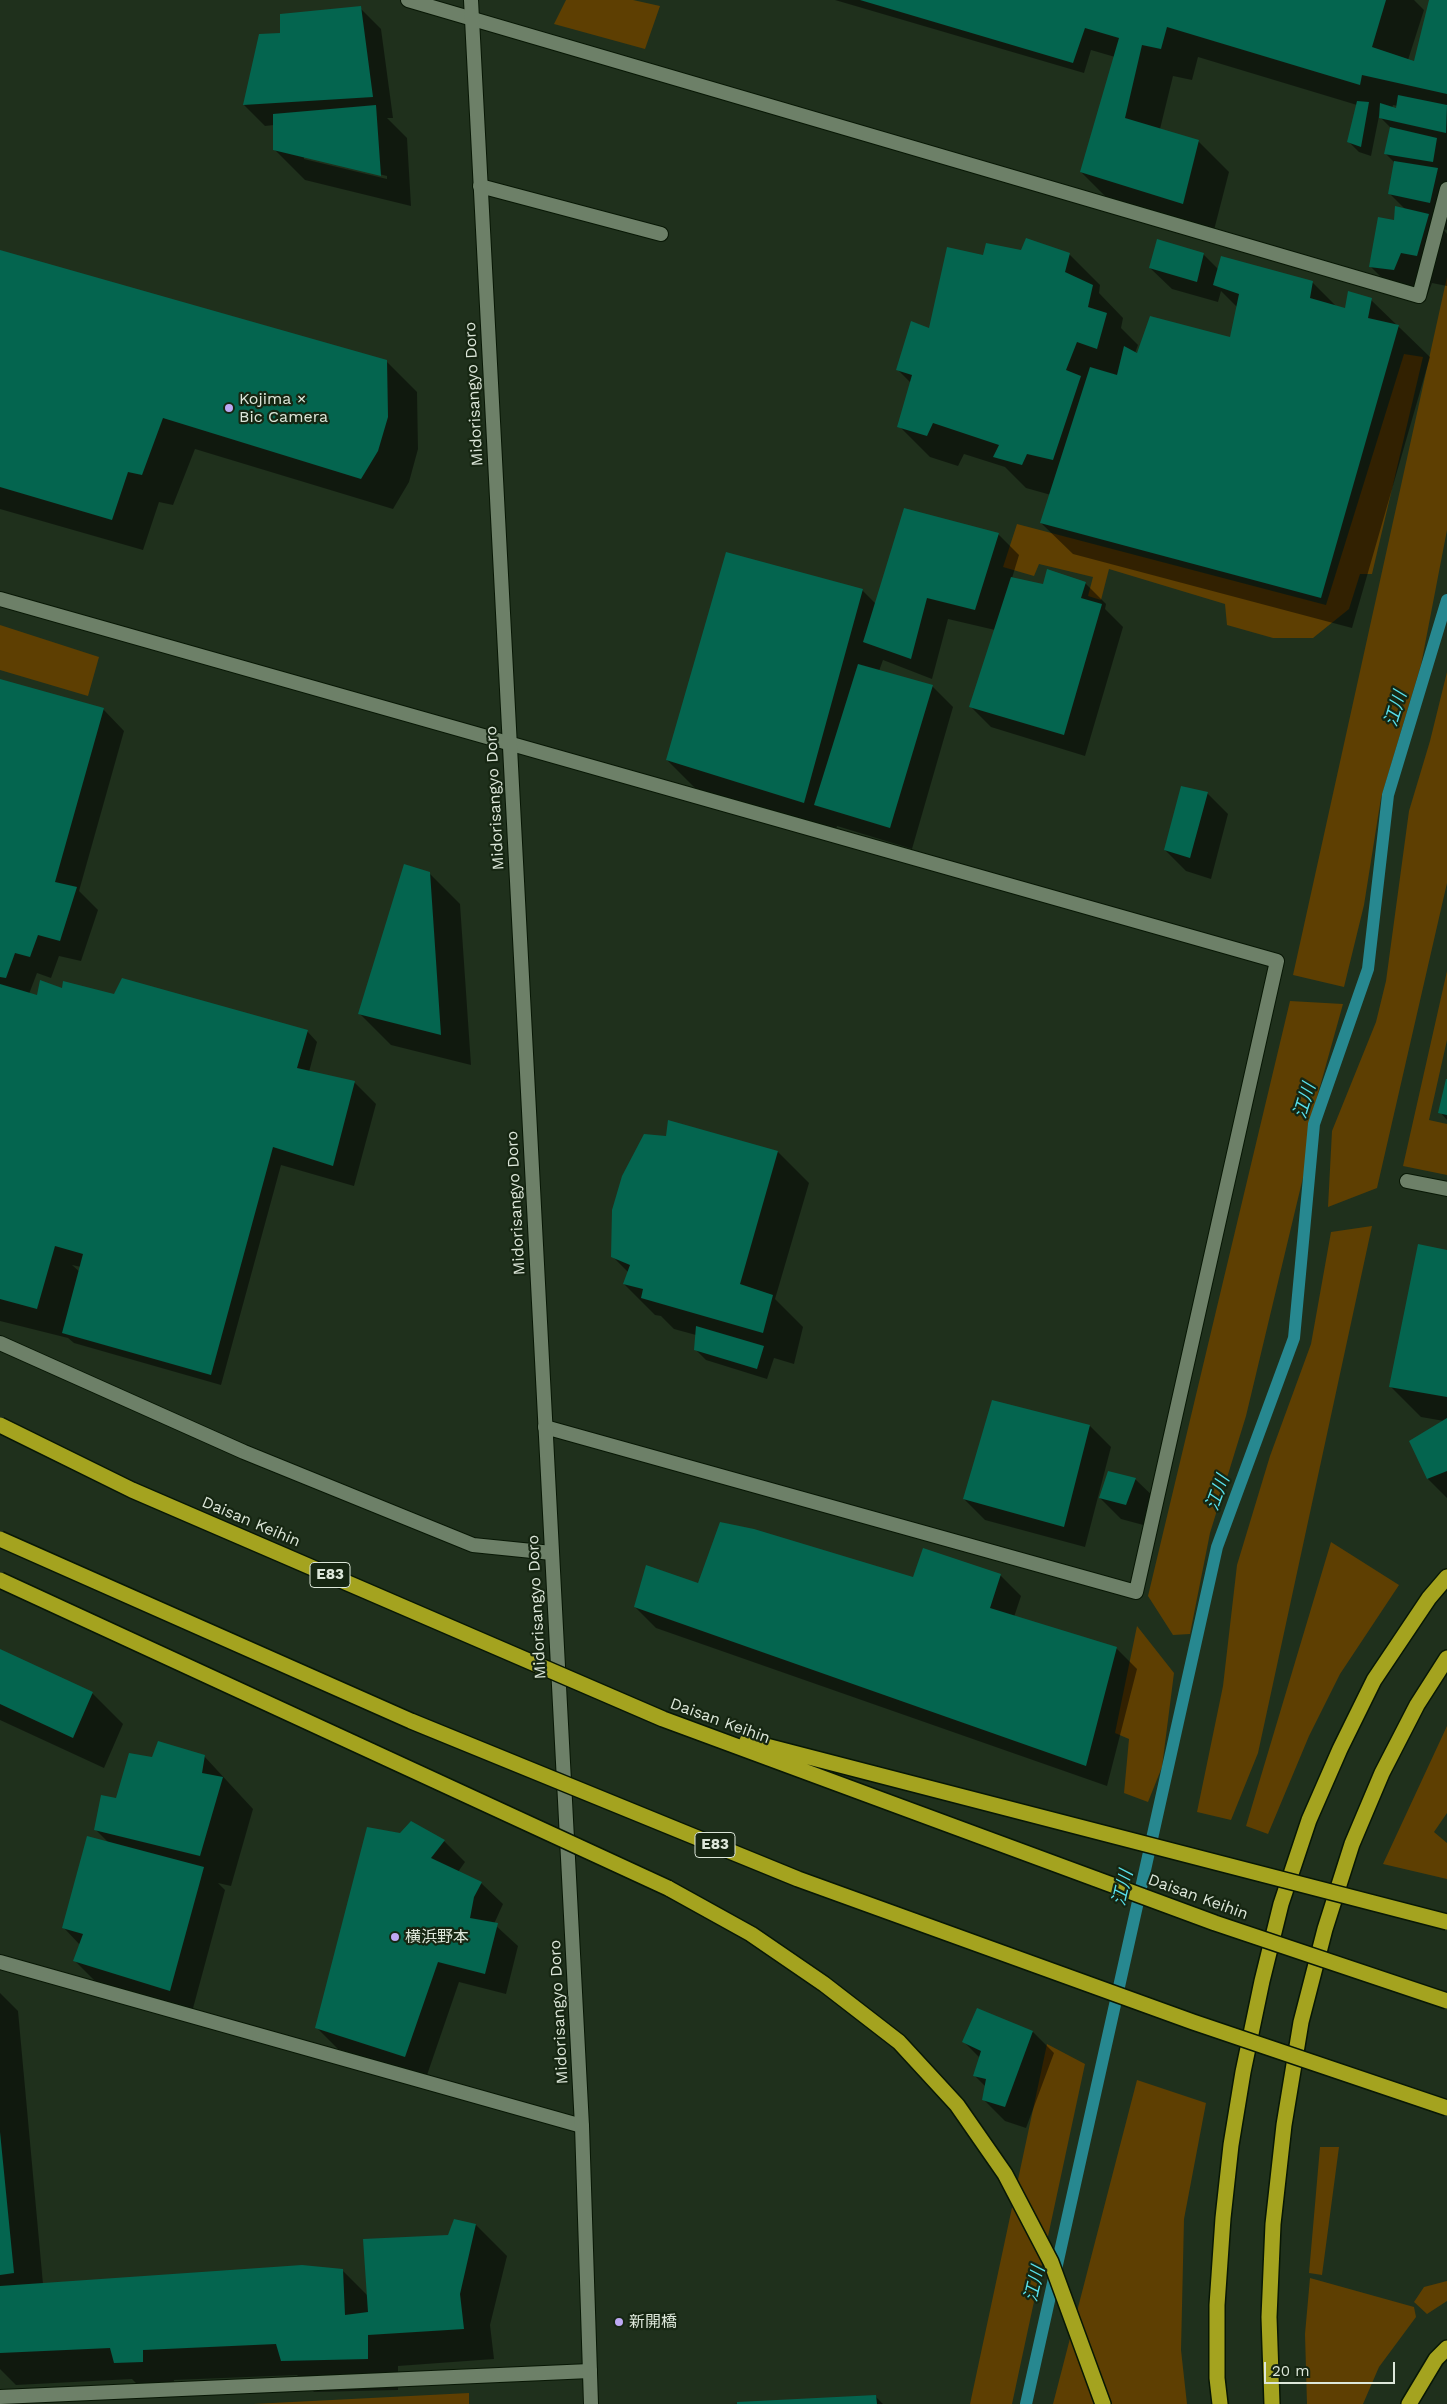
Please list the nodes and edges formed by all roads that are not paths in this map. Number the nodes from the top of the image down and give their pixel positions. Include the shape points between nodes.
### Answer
1 (408, 0) edge
2 (470, 0) edge
3 (471, 17) junction
4 (480, 186) junction
5 (1447, 189) edge
6 (661, 234) dead end
7 (0, 599) edge
8 (510, 742) junction
9 (1407, 1182) dead end
10 (1447, 1189) edge
11 (0, 1343) edge
12 (0, 1425) edge
13 (546, 1427) junction
14 (0, 1539) edge
15 (552, 1553) junction
16 (1447, 1577) edge
17 (0, 1580) edge
18 (1447, 1658) edge
19 (664, 1719) junction
20 (1447, 1922) edge
21 (0, 1962) edge
22 (1447, 2001) edge
23 (1447, 2108) edge
24 (582, 2126) junction
25 (1447, 2348) edge
26 (590, 2371) junction
27 (0, 2397) edge
28 (591, 2404) edge
29 (1103, 2404) edge
30 (1220, 2404) edge
31 (1272, 2404) edge
32 (1409, 2404) edge

1 - 3 street
2 - 3 street, Midorisangyo Doro
3 - 4 street, Midorisangyo Doro
3 - 5 street via 1419,296
4 - 6 street
4 - 8 street, Midorisangyo Doro
7 - 8 street
8 - 13 street, Midorisangyo Doro
8 - 13 street via 1277,961 1136,1592
9 - 10 street
11 - 15 street via 244,1452 473,1546
12 - 19 highway, Daisan Keihin / E83, bridge via 132,1490
13 - 15 street, Midorisangyo Doro
14 - 23 highway, E83, bridge via 411,1721 798,1879 1184,2018
15 - 24 street, Midorisangyo Doro
16 - 30 highway via 1429,1598 1374,1680 1308,1820 1279,1912 1243,2072 1229,2163 1217,2305
17 - 29 highway, bridge via 668,1888 751,1934 824,1984 899,2042 957,2105 1004,2174 1051,2262
18 - 31 highway via 1417,1705 1382,1773 1352,1844 1325,1929 1301,2022 1284,2125 1274,2224 1269,2317
19 - 20 highway, bridge
19 - 22 highway, Daisan Keihin / E83, bridge via 1206,1919
21 - 24 street
24 - 26 street, Midorisangyo Doro
25 - 32 highway via 1436,2359
26 - 27 street
26 - 28 street, Midorisangyo Doro

